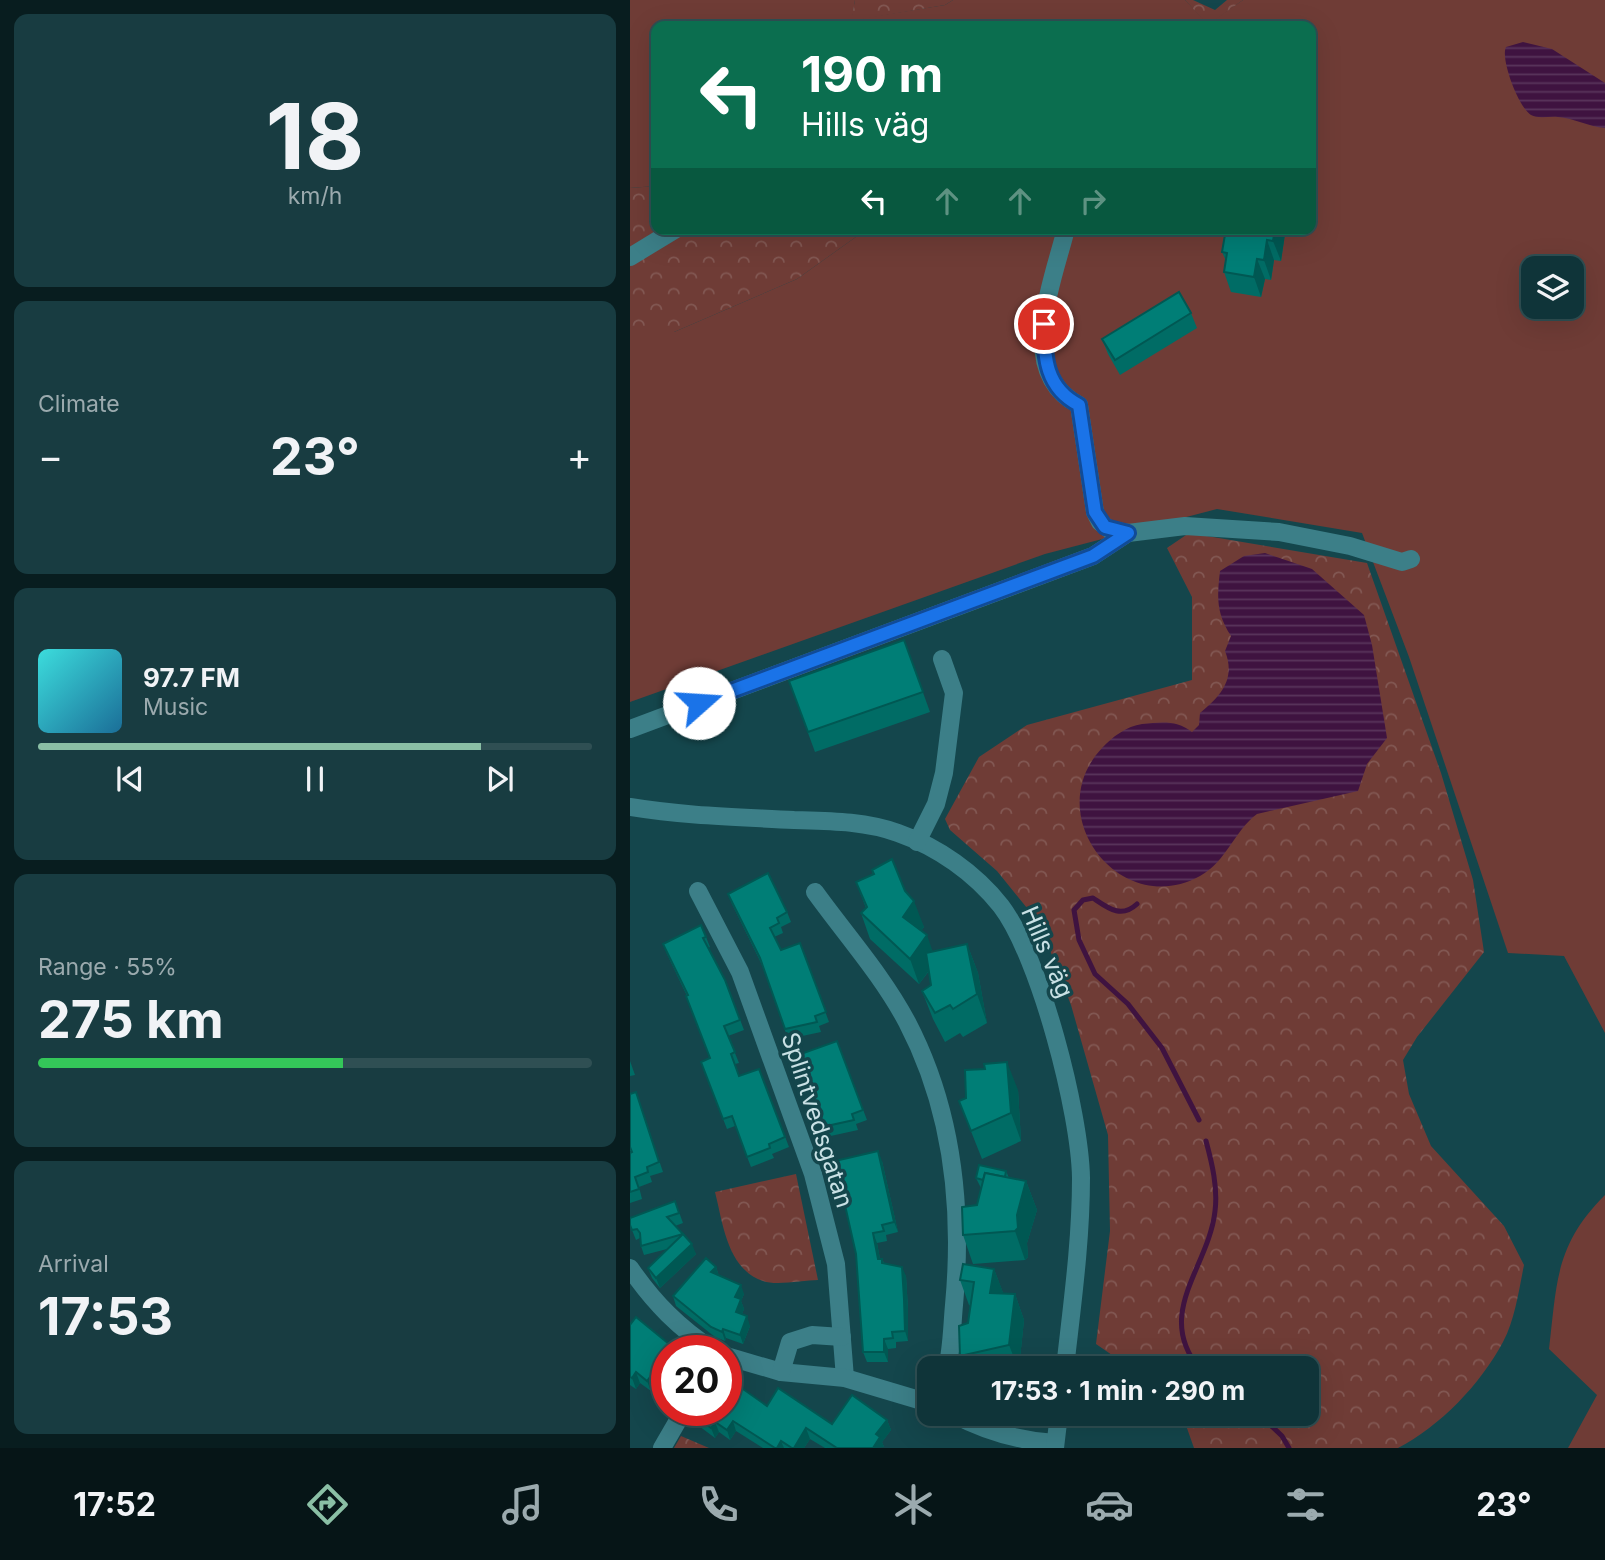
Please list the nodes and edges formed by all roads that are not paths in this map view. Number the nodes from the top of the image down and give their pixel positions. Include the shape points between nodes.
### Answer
1 (666, 235) edge
2 (1064, 235) edge
3 (630, 257) edge
4 (1128, 533) junction
5 (1411, 559) dead end
6 (942, 659) dead end
7 (630, 729) edge
8 (630, 807) edge
9 (917, 842) junction
10 (698, 891) dead end
11 (815, 891) dead end
12 (630, 1268) edge
13 (689, 1335) edge
14 (842, 1337) junction
15 (948, 1356) edge
16 (1066, 1356) edge
17 (742, 1361) edge
18 (781, 1372) junction
19 (845, 1378) junction
20 (917, 1399) edge
21 (675, 1426) edge
22 (976, 1426) edge
23 (1058, 1426) edge
24 (1055, 1446) edge
25 (662, 1448) edge

1 - 3 street
2 - 4 street via 1044,324 1046,366 1056,387 1079,405 1100,522 1110,530
4 - 5 street via 1185,526 1279,532 1402,562
4 - 7 street via 1093,556
6 - 9 street via 954,693 944,773 936,804
8 - 9 street, Hills väg via 855,823
9 - 16 street, Hills väg via 970,873 1002,908 1032,969 1054,1038 1072,1102 1081,1176
10 - 14 street, Splintvedsgatan via 740,972 813,1174 836,1264
11 - 15 street via 885,984 907,1022 941,1113 956,1194 957,1270
12 - 13 street via 654,1303
14 - 18 street via 812,1335 790,1342
14 - 19 street, Splintvedsgatan
17 - 18 street
18 - 19 street
19 - 20 street
21 - 25 street
22 - 24 street
23 - 24 street

